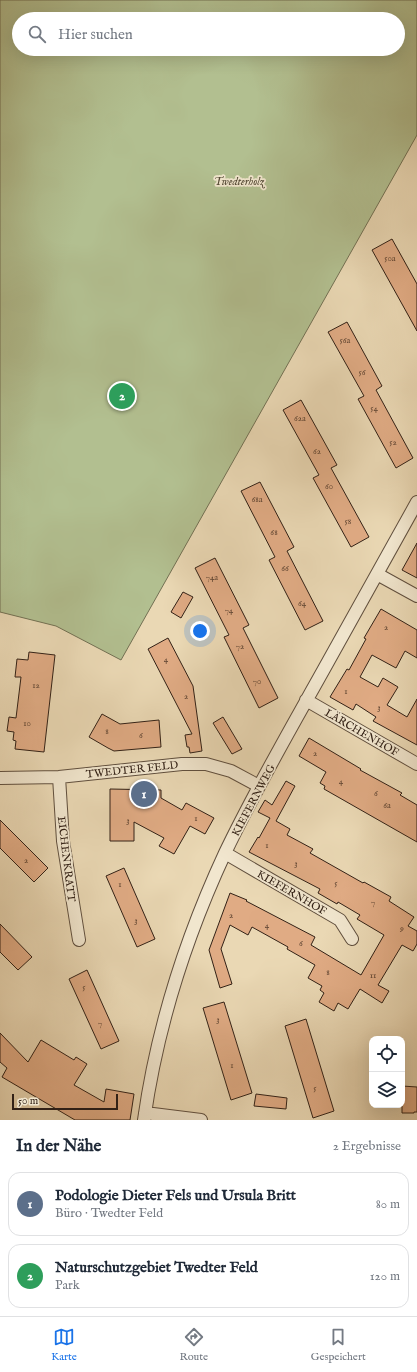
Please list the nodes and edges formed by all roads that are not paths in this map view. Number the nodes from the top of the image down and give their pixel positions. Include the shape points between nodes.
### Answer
1 (417, 502) edge
2 (378, 574) junction
3 (417, 596) edge
4 (306, 700) junction
5 (417, 764) edge
6 (59, 777) junction
7 (0, 778) edge
8 (259, 786) junction
9 (225, 853) junction
10 (352, 939) dead end
11 (80, 940) dead end
12 (144, 1116) edge
13 (201, 1120) edge

1 - 2 street, KIEFERNWEG
2 - 3 street
2 - 4 street, KIEFERNWEG
4 - 5 street, LÄRCHENHOF
4 - 8 street, KIEFERNWEG
6 - 7 street, TWEDTER FELD
6 - 8 street, TWEDTER FELD via 182,764 206,764 231,771
6 - 11 street, EICHENKRATT via 63,841
8 - 9 street, KIEFERNWEG
9 - 10 street, KIEFERNHOF via 340,920
9 - 12 street, KIEFERNWEG via 187,947 176,982 159,1042
12 - 13 street

